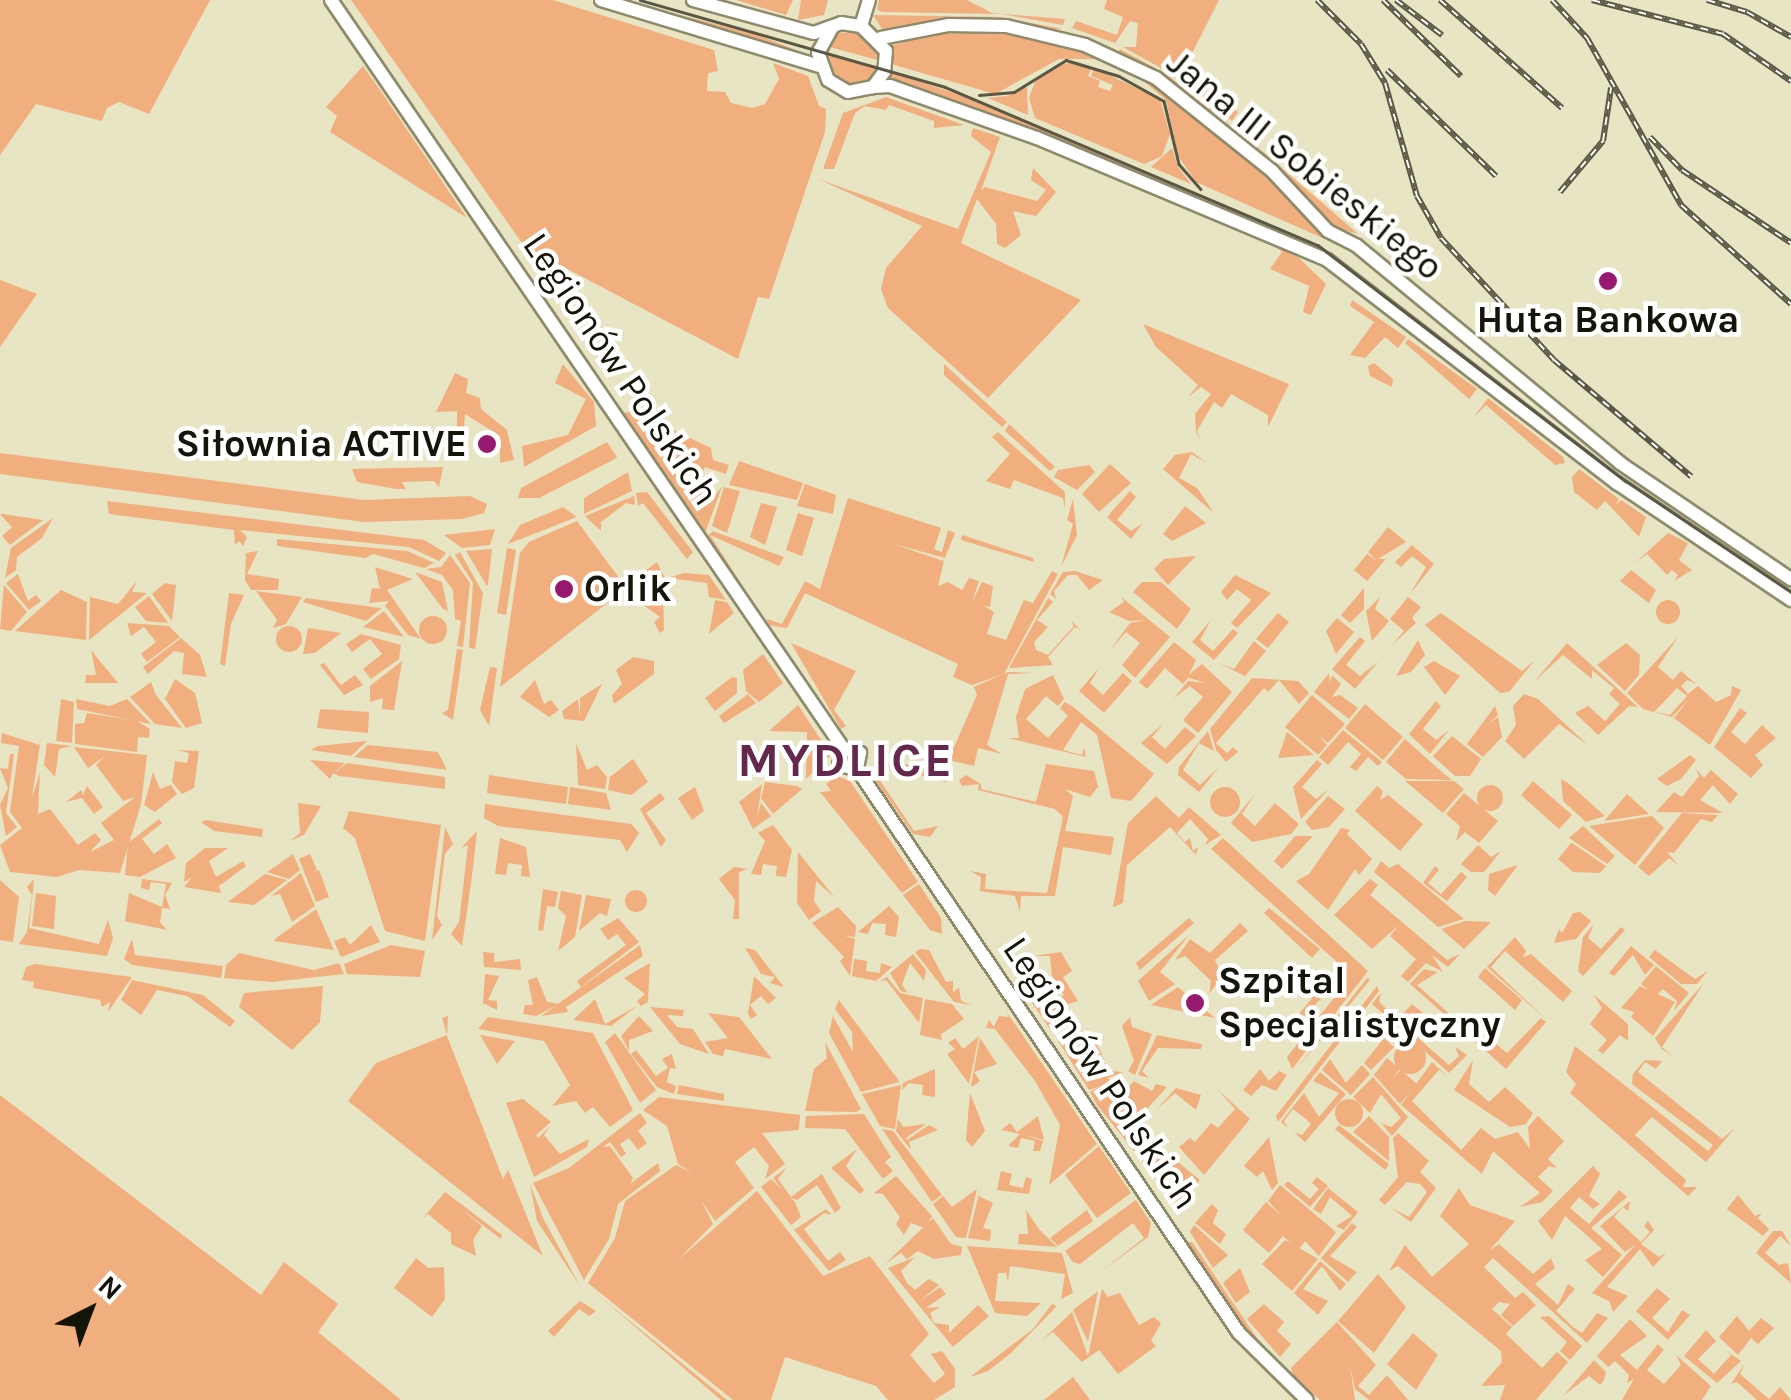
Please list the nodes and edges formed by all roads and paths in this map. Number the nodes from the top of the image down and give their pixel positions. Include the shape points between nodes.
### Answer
1 (332, 0) edge
2 (602, 0) edge
3 (693, 0) edge
4 (869, 0) edge
5 (861, 26) junction
6 (832, 28) junction
7 (880, 38) junction
8 (819, 66) junction
9 (874, 87) junction
10 (1348, 242) junction
11 (1366, 256) junction
12 (1332, 264) junction
13 (1350, 279) junction
14 (1791, 578) edge
15 (1791, 600) edge
16 (1307, 1400) edge

1 - 16 main road, Legionów Polskich via 843,748 839,765 856,769 1239,1333
2 - 8 main road
3 - 6 main road via 814,33
4 - 5 main road
5 - 6 main road
5 - 7 main road
6 - 8 main road via 820,46
7 - 9 main road via 886,64
7 - 10 main road, Jana III Sobieskiego via 984,24 1106,53 1198,108
8 - 9 main road via 841,90
9 - 12 main road, Jana III Sobieskiego via 890,86 1091,159
10 - 11 main road, Jana III Sobieskiego
10 - 12 main road
11 - 13 main road via 1364,269
11 - 14 main road, Jana III Sobieskiego via 1620,463
12 - 13 main road, Jana III Sobieskiego
13 - 15 main road, Jana III Sobieskiego via 1617,483

